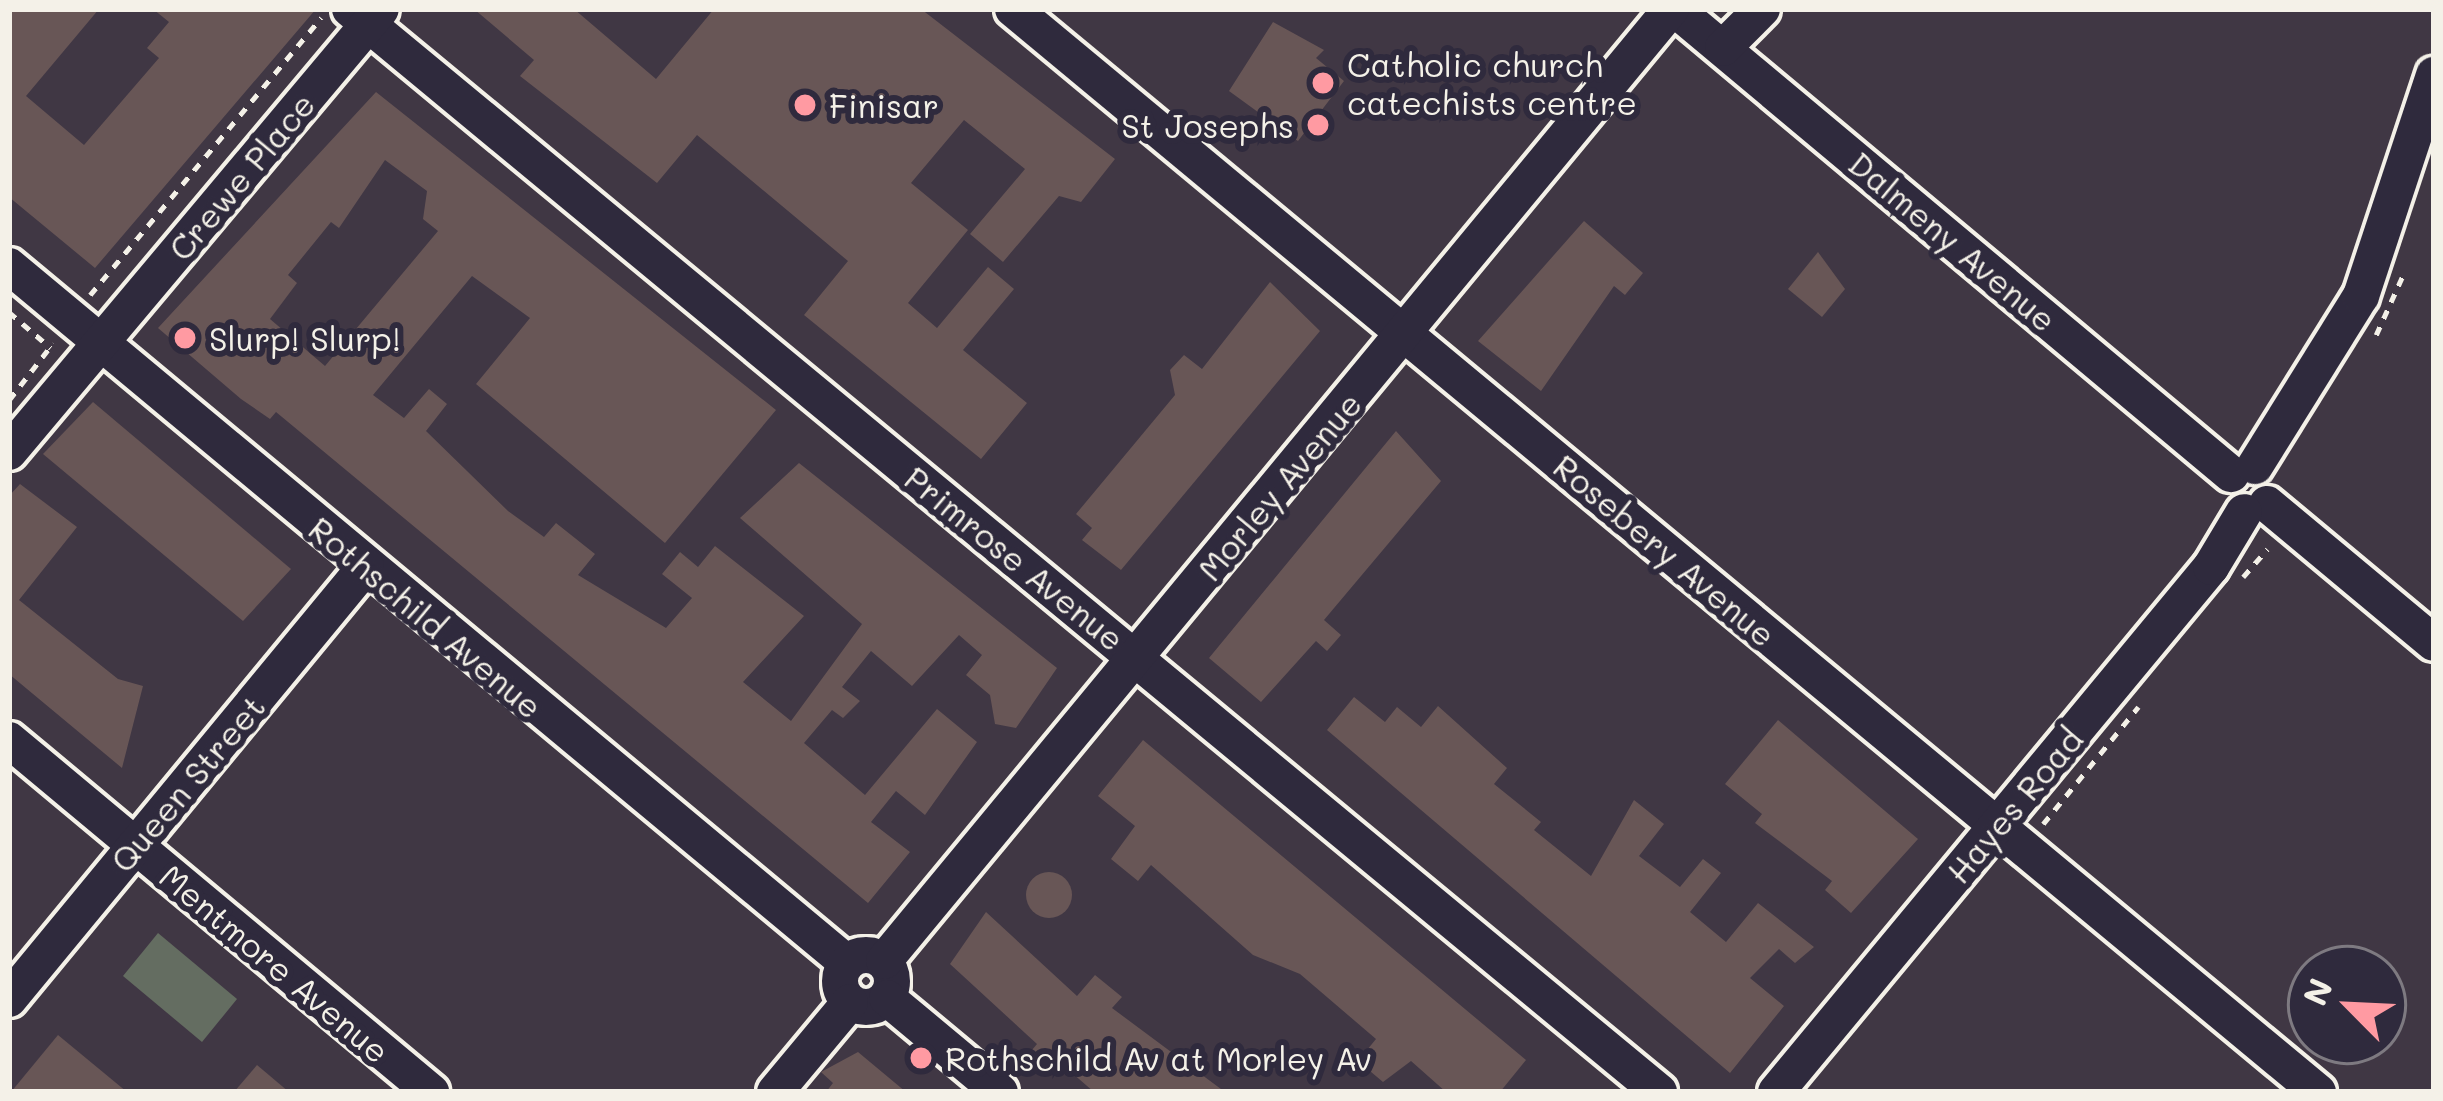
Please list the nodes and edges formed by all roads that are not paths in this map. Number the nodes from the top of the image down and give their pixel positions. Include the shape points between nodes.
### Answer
1 (1673, 9) edge
2 (1762, 9) edge
3 (366, 14) edge
4 (1030, 14) edge
5 (1723, 48) junction
6 (2434, 75) edge
7 (9, 266) edge
8 (1406, 334) junction
9 (99, 342) junction
10 (9, 452) edge
11 (2243, 470) junction
12 (2256, 508) junction
13 (366, 566) junction
14 (2434, 643) edge
15 (1136, 658) junction
16 (9, 740) edge
17 (1996, 826) junction
18 (135, 845) junction
19 (873, 974) junction
20 (9, 999) edge
21 (431, 1092) edge
22 (775, 1092) edge
23 (1000, 1092) edge
24 (1660, 1092) edge
25 (1776, 1092) edge
26 (2318, 1092) edge

1 - 5 street, Dalmeny Avenue
1 - 8 street, Morley Avenue
2 - 5 street
3 - 9 street, Crewe Place
3 - 15 street, Primrose Avenue
4 - 8 street, Rosebery Avenue
5 - 11 street, Dalmeny Avenue
6 - 11 street via 2361,296
7 - 9 street, Rothschild Avenue
8 - 15 street, Morley Avenue
8 - 17 street, Rosebery Avenue
9 - 10 street, Crewe Place
9 - 13 street, Rothschild Avenue
11 - 12 street via 2227,497
12 - 14 street
12 - 17 street, Hayes Road
13 - 18 street, Queen Street
13 - 19 street, Rothschild Avenue
15 - 19 street, Morley Avenue
15 - 24 street, Primrose Avenue
16 - 18 street, Mentmore Avenue
17 - 25 street, Hayes Road
17 - 26 street, Rosebery Avenue
18 - 20 street, Queen Street
18 - 21 street, Mentmore Avenue
19 - 22 street
19 - 23 street, Rothschild Avenue

